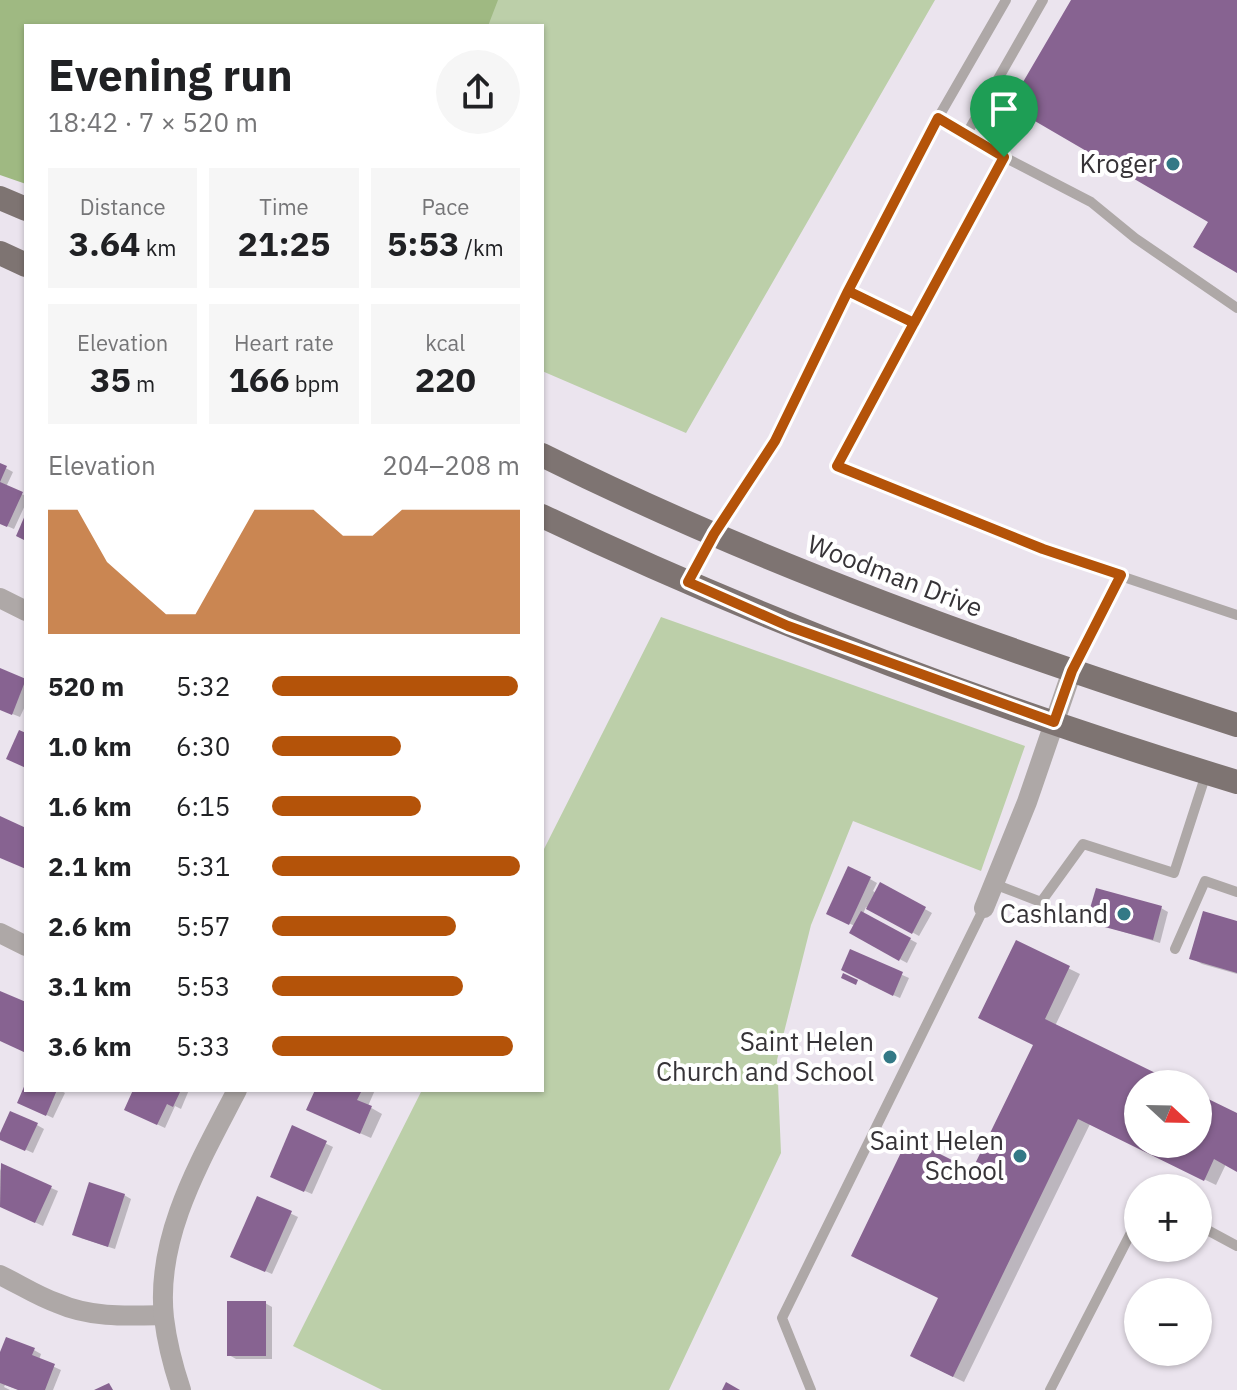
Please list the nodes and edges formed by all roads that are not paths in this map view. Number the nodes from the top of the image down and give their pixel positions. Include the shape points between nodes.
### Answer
1 (1006, 0) edge
2 (1043, 0) edge
3 (938, 118) junction
4 (966, 135) junction
5 (1004, 157) junction
6 (0, 198) edge
7 (24, 208) edge
8 (0, 253) edge
9 (24, 264) edge
10 (848, 291) junction
11 (1237, 308) edge
12 (914, 323) junction
13 (544, 456) edge
14 (544, 517) edge
15 (714, 534) junction
16 (1121, 575) junction
17 (688, 582) junction
18 (0, 598) edge
19 (24, 610) edge
20 (1237, 615) edge
21 (1072, 671) junction
22 (1054, 722) junction
23 (1237, 725) edge
24 (1207, 772) junction
25 (1237, 782) edge
26 (994, 884) junction
27 (1237, 892) edge
28 (984, 908) joint
29 (0, 933) edge
30 (24, 945) edge
31 (1175, 949) dead end
32 (236, 1092) edge
33 (1212, 1233) edge
34 (1124, 1246) edge
35 (1237, 1246) edge
36 (0, 1275) edge
37 (163, 1315) junction
38 (181, 1390) edge
39 (811, 1390) edge
40 (1050, 1390) edge

1 - 3 lane
2 - 4 lane
3 - 4 lane
3 - 10 lane
4 - 5 lane
5 - 11 lane via 1091,202
5 - 12 lane
6 - 7 main road
8 - 9 main road
10 - 12 lane
10 - 15 lane via 775,441
12 - 16 lane via 837,466
13 - 15 main road, Woodman Drive
14 - 17 main road
15 - 17 lane
15 - 21 main road, Woodman Drive
16 - 20 lane
16 - 21 lane
17 - 22 main road via 788,626
18 - 19 street
21 - 22 street
21 - 23 main road, Woodman Drive
22 - 24 main road
22 - 26 street
24 - 25 main road
24 - 26 lane via 1174,873 1083,844 1041,902
26 - 28 street
27 - 31 lane via 1205,881
28 - 39 lane via 782,1318
29 - 30 street
32 - 37 street via 180,1210 169,1244
33 - 35 lane
34 - 40 lane
36 - 37 street via 57,1304 86,1312
37 - 38 street

